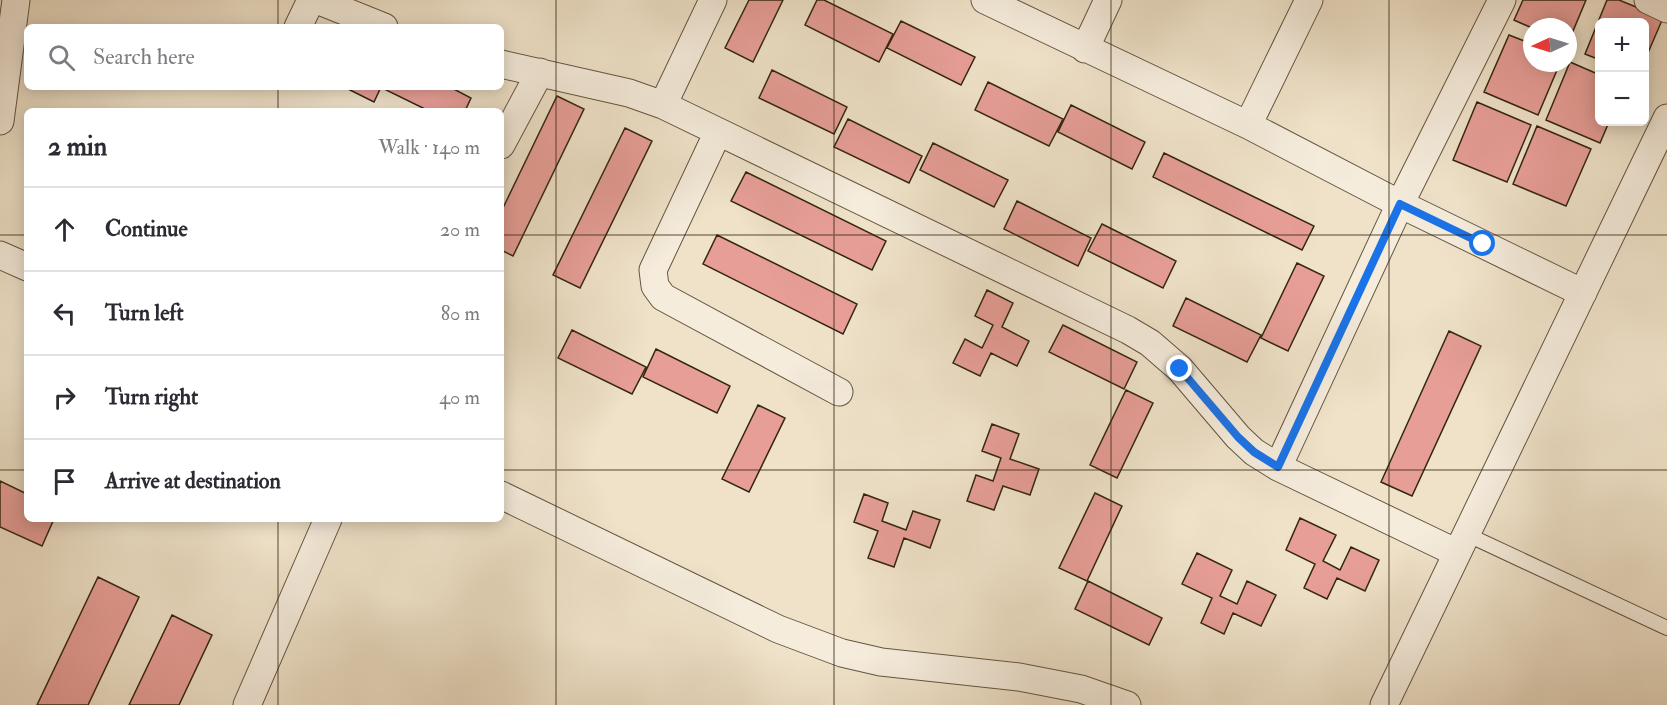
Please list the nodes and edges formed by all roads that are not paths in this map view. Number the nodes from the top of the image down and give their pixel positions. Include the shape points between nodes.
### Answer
1 (16, 0) edge
2 (311, 0) edge
3 (317, 0) edge
4 (713, 0) edge
5 (985, 0) edge
6 (1108, 0) edge
7 (1309, 0) edge
8 (1502, 0) edge
9 (1648, 0) edge
10 (1667, 9) edge
11 (299, 24) edge
12 (377, 24) edge
13 (1085, 49) junction
14 (504, 65) edge
15 (540, 72) junction
16 (663, 105) junction
17 (1667, 118) edge
18 (0, 121) edge
19 (1248, 125) junction
20 (718, 132) junction
21 (504, 139) edge
22 (1400, 204) junction
23 (0, 255) edge
24 (24, 266) edge
25 (1583, 293) junction
26 (839, 393) dead end
27 (1278, 467) junction
28 (504, 496) edge
29 (327, 522) edge
30 (1462, 544) junction
31 (1667, 628) edge
32 (247, 705) edge
33 (1127, 705) edge
34 (1384, 705) edge

1 - 18 street
2 - 11 street
3 - 12 street
4 - 16 street
5 - 13 street
6 - 13 street
7 - 19 street
8 - 22 street
9 - 10 street
13 - 19 street
14 - 15 street
15 - 16 street
15 - 21 street
16 - 20 street
17 - 25 street
19 - 22 street
20 - 26 street via 653,270 655,286 663,297
20 - 27 street via 1150,343 1180,369 1238,437
22 - 25 street
22 - 27 street
23 - 24 street
25 - 30 street
27 - 30 street
28 - 33 street via 778,629 842,653 881,662 1019,677 1071,687
29 - 32 street
30 - 31 lane
30 - 34 street

